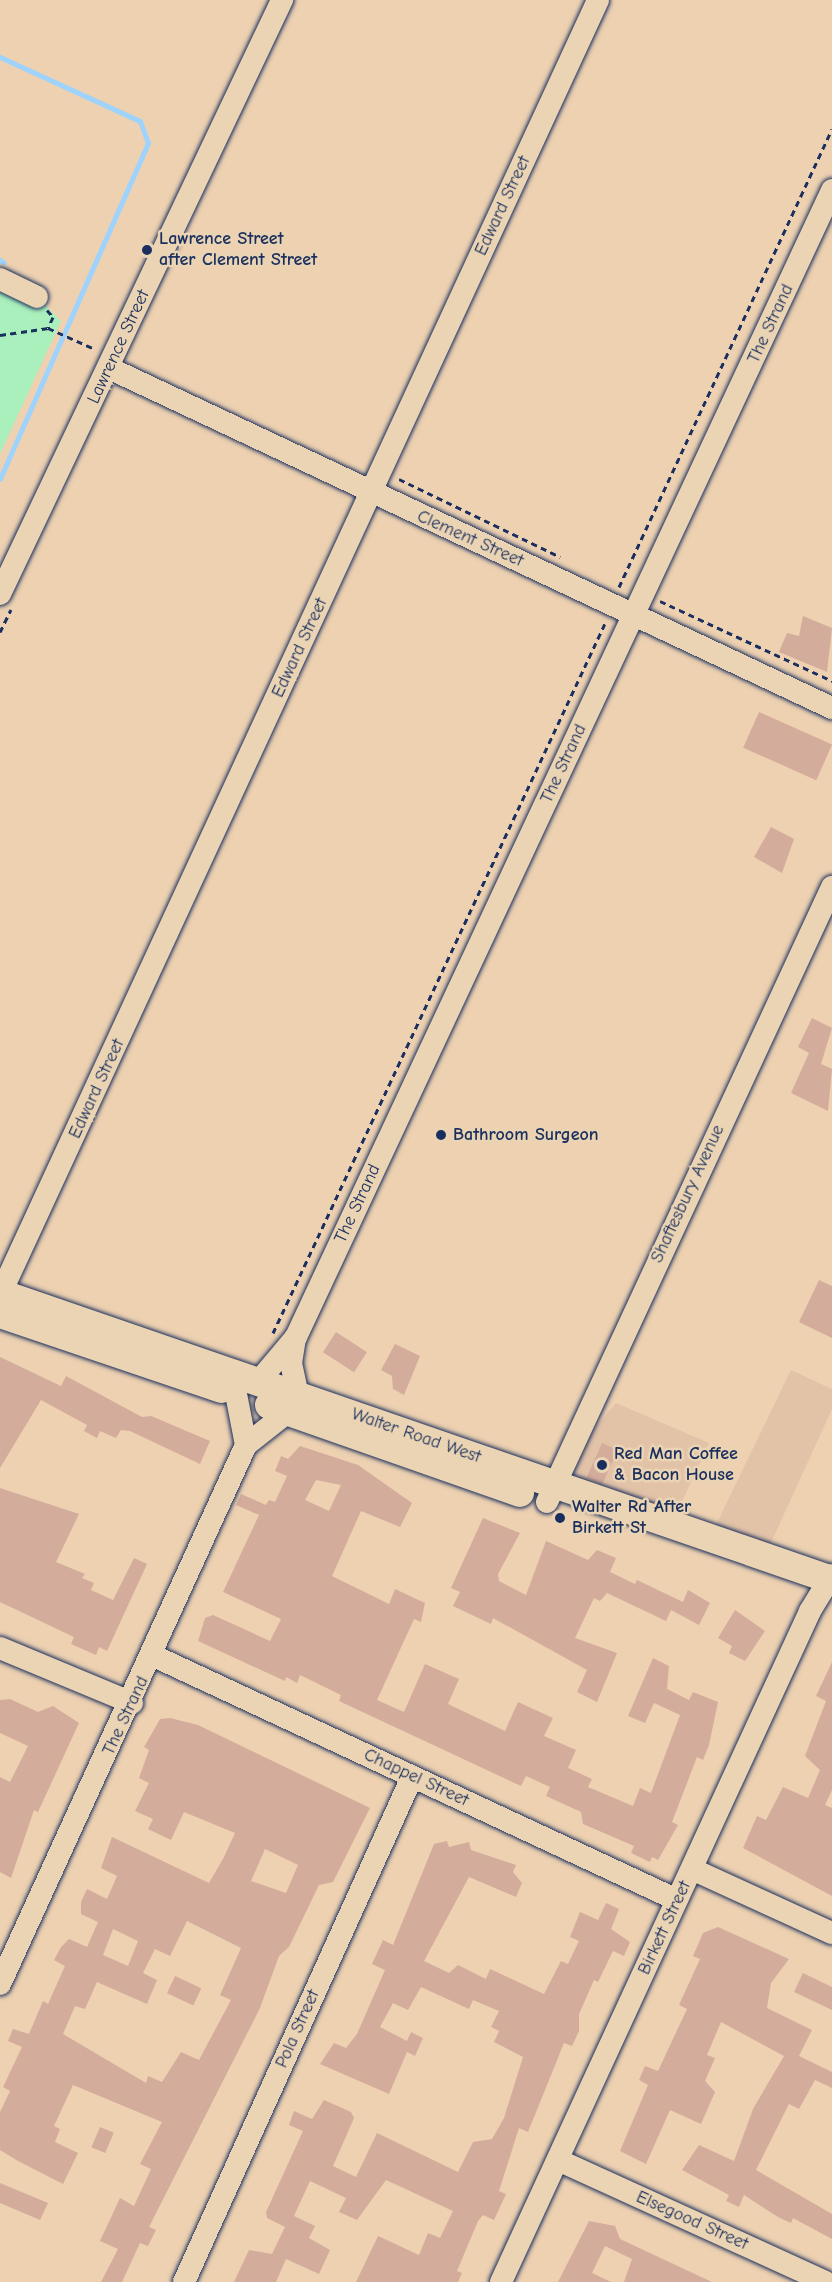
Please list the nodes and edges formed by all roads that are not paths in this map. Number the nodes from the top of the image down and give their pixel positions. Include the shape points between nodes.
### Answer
1 (282, 0) edge
2 (598, 0) edge
3 (832, 190) edge
4 (0, 279) edge
5 (38, 297) dead end
6 (112, 363) junction
7 (371, 494) junction
8 (0, 594) edge
9 (639, 604) junction
10 (832, 708) edge
11 (832, 887) edge
12 (0, 1294) edge
13 (0, 1314) edge
14 (296, 1337) junction
15 (247, 1388) junction
16 (293, 1403) junction
17 (246, 1445) junction
18 (550, 1493) junction
19 (829, 1586) edge
20 (0, 1648) edge
21 (154, 1656) junction
22 (132, 1703) junction
23 (412, 1777) junction
24 (692, 1869) junction
25 (677, 1900) junction
26 (832, 1933) edge
27 (0, 1984) edge
28 (558, 2160) junction
29 (184, 2282) edge
30 (501, 2282) edge
31 (826, 2282) edge

1 - 6 street, Lawrence Street
2 - 7 street, Edward Street
3 - 9 street, The Strand
4 - 5 street
6 - 7 street, Clement Street
6 - 8 street, Lawrence Street
7 - 9 street, Clement Street
7 - 12 street, Edward Street
9 - 10 street, Clement Street
9 - 14 street, The Strand
11 - 18 street, Shaftesbury Avenue
12 - 15 main road, Walter Road West
13 - 15 main road, Walter Road West
14 - 15 street, The Strand
14 - 16 street, The Strand via 291,1363
15 - 16 main road, Walter Road West
15 - 17 street
16 - 17 street, The Strand
16 - 18 main road, Walter Road West
17 - 21 street, The Strand
18 - 19 main road, Walter Road West
19 - 24 street, Birkett Street
20 - 22 street
21 - 22 street, The Strand
21 - 23 street, Chappel Street
22 - 27 street, The Strand
23 - 25 street, Chappel Street
23 - 29 street, Pola Street
24 - 25 street, Birkett Street
24 - 26 street
25 - 28 street, Birkett Street
28 - 30 street, Birkett Street
28 - 31 street, Elsegood Street

